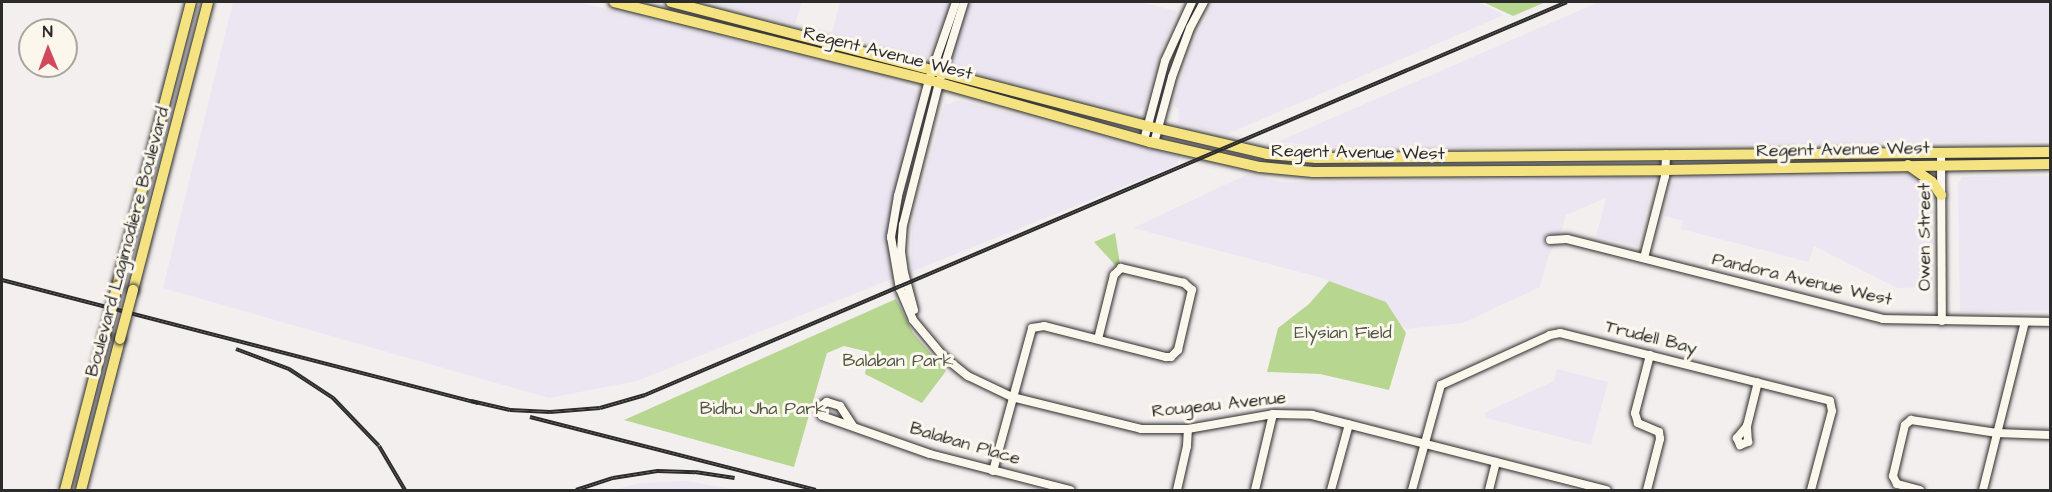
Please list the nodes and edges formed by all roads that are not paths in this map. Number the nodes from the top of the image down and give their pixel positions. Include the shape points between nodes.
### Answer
1 (191, 2) edge
2 (208, 2) edge
3 (614, 2) edge
4 (671, 2) edge
5 (956, 2) edge
6 (964, 2) edge
7 (1192, 2) edge
8 (1203, 2) edge
9 (726, 16) junction
10 (745, 22) junction
11 (708, 25) junction
12 (726, 30) junction
13 (800, 36) junction
14 (814, 39) junction
15 (789, 45) junction
16 (840, 52) junction
17 (826, 55) junction
18 (935, 77) junction
19 (1147, 126) junction
20 (1159, 129) junction
21 (1149, 141) junction
22 (2050, 152) edge
23 (1666, 154) junction
24 (1538, 156) junction
25 (1377, 158) junction
26 (1941, 159) junction
27 (2050, 164) edge
28 (1908, 165) junction
29 (1666, 170) junction
30 (1378, 171) junction
31 (1524, 171) junction
32 (1941, 195) junction
33 (1550, 240) dead end
34 (1644, 258) junction
35 (1942, 321) junction
36 (2025, 322) junction
37 (2050, 322) edge
38 (1098, 339) junction
39 (1650, 355) junction
40 (1758, 382) junction
41 (1012, 397) junction
42 (1273, 414) junction
43 (1349, 424) junction
44 (853, 426) dead end
45 (1747, 426) dead end
46 (1188, 429) junction
47 (1997, 433) junction
48 (2050, 435) edge
49 (1424, 443) junction
50 (1496, 462) junction
51 (993, 471) junction
52 (1571, 481) junction
53 (65, 490) edge
54 (81, 490) edge
55 (1070, 490) edge
56 (1177, 490) edge
57 (1255, 490) edge
58 (1331, 490) edge
59 (1412, 490) edge
60 (1489, 490) edge
61 (1569, 490) edge
62 (1607, 490) edge
63 (1647, 490) edge
64 (1811, 490) edge
65 (1920, 490) edge
66 (1983, 490) edge

1 - 53 main road, Boulevard Lagimodière Boulevard, bridge
2 - 54 main road, Boulevard Lagimodière Boulevard, bridge
3 - 11 main road, Regent Avenue West
4 - 9 main road, Regent Avenue West
5 - 18 street
6 - 18 street
7 - 19 street via 1172,43
8 - 20 street via 1173,77
9 - 10 main road, Regent Avenue West
9 - 11 main road
10 - 12 main road
10 - 13 main road, Regent Avenue West
11 - 12 main road, Regent Avenue West
12 - 15 main road, Regent Avenue West
13 - 14 main road, Regent Avenue West
13 - 15 main road
14 - 16 main road, Regent Avenue West
14 - 17 main road
15 - 17 main road, Regent Avenue West
16 - 17 main road, Regent Avenue West
16 - 18 main road, Regent Avenue West
18 - 19 main road, Regent Avenue West
18 - 21 main road, Regent Avenue West
18 - 41 street, Rougeau Avenue via 905,213 901,250 911,304 923,333 943,357 968,376
19 - 20 main road, Regent Avenue West
19 - 21 street
20 - 21 street
20 - 25 main road, Regent Avenue West via 1267,154
21 - 30 main road, Regent Avenue West via 1260,167
22 - 26 main road, Regent Avenue West
23 - 24 main road, Regent Avenue West
23 - 26 main road, Regent Avenue West
23 - 29 street
24 - 25 main road, Regent Avenue West
24 - 31 main road
25 - 30 main road
26 - 27 main road, Regent Avenue West
26 - 28 main road, Regent Avenue West
26 - 32 street, Owen Street
28 - 29 main road, Regent Avenue West
28 - 32 main road via 1932,182
29 - 31 main road, Regent Avenue West
29 - 34 street
30 - 31 main road, Regent Avenue West
32 - 35 street, Owen Street
33 - 34 street, Pandora Avenue West via 1567,239
34 - 35 street, Pandora Avenue West via 1883,319
35 - 36 street, Pandora Avenue West
36 - 37 street, Pandora Avenue West
36 - 47 street
38 - 38 street via 1114,275 1121,268 1184,283 1192,291 1178,350 1172,357
38 - 41 street via 1044,326 1032,328
39 - 40 street, Trudell Bay
39 - 49 street, Trudell Bay via 1569,335 1550,335 1441,385
39 - 63 street via 1635,412 1638,423 1659,432
40 - 45 street
40 - 64 street, Trudell Bay via 1825,399 1832,405
41 - 46 street, Rougeau Avenue via 1126,427
41 - 51 street
42 - 43 street, Rougeau Avenue via 1311,415
42 - 46 street, Rougeau Avenue
42 - 57 street
43 - 49 street, Rougeau Avenue
43 - 58 street
44 - 51 street, Balaban Place via 930,454
46 - 56 street
47 - 48 street
47 - 65 street via 1916,420 1907,423 1894,479 1900,485
47 - 66 street
49 - 50 street, Rougeau Avenue
49 - 59 street, Trudell Bay
50 - 52 street, Rougeau Avenue
50 - 60 street
51 - 55 street, Balaban Place
52 - 61 street
52 - 62 street, Rougeau Avenue

